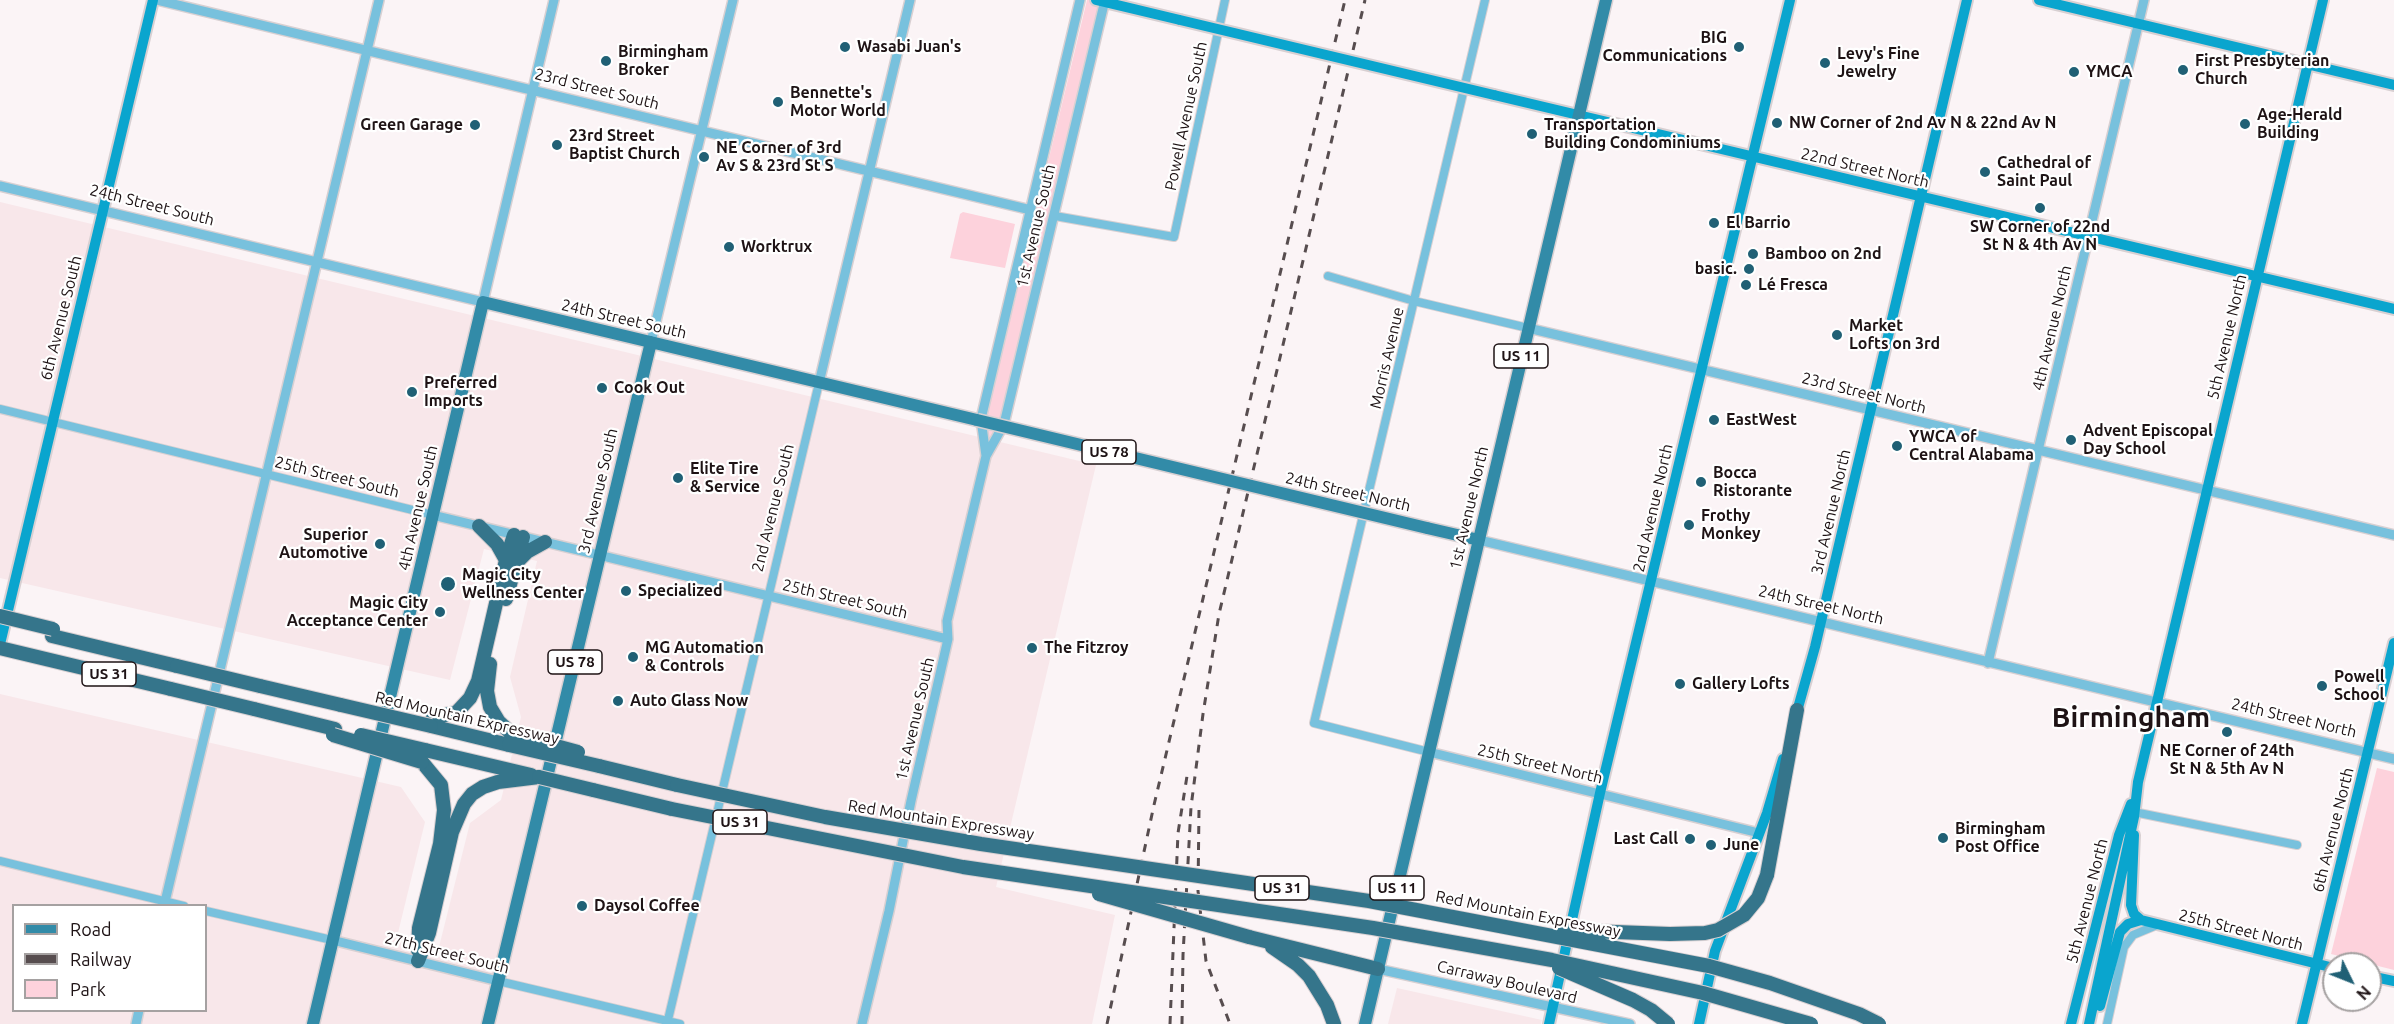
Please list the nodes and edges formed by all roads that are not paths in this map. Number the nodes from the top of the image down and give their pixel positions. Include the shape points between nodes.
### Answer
1 (155, 0) edge
2 (379, 0) edge
3 (554, 0) edge
4 (733, 0) edge
5 (910, 0) edge
6 (1080, 0) edge
7 (1225, 0) edge
8 (1485, 0) edge
9 (1606, 0) edge
10 (1790, 0) edge
11 (1967, 0) edge
12 (2039, 0) edge
13 (2144, 0) edge
14 (2323, 0) edge
15 (1102, 1) edge
16 (2139, 24) junction
17 (367, 51) junction
18 (2308, 64) junction
19 (2394, 85) edge
20 (533, 89) junction
21 (1578, 115) junction
22 (702, 129) junction
23 (1752, 156) junction
24 (870, 170) junction
25 (0, 186) edge
26 (1922, 197) junction
27 (1030, 210) junction
28 (103, 211) junction
29 (1055, 216) junction
30 (2089, 236) junction
31 (317, 262) junction
32 (1328, 276) dead end
33 (2257, 276) junction
34 (1414, 301) junction
35 (483, 302) junction
36 (2394, 309) edge
37 (1528, 328) junction
38 (651, 342) junction
39 (1701, 369) junction
40 (819, 383) junction
41 (0, 409) edge
42 (1871, 410) junction
43 (51, 421) junction
44 (2039, 449) junction
45 (986, 456) junction
46 (266, 475) junction
47 (1241, 484) joint
48 (2207, 490) junction
49 (433, 515) junction
50 (479, 526) junction
51 (2394, 535) edge
52 (519, 536) junction
53 (1479, 540) junction
54 (545, 542) junction
55 (600, 556) junction
56 (511, 561) junction
57 (1651, 581) junction
58 (768, 596) junction
59 (0, 616) edge
60 (1820, 622) junction
61 (0, 623) edge
62 (52, 632) junction
63 (948, 639) junction
64 (2394, 643) edge
65 (0, 648) edge
66 (1988, 663) junction
67 (2157, 704) junction
68 (1797, 710) junction
69 (432, 722) junction
70 (1314, 723) joint
71 (511, 740) junction
72 (1429, 752) junction
73 (2368, 753) junction
74 (423, 756) junction
75 (2394, 759) edge
76 (539, 777) junction
77 (2137, 787) junction
78 (1600, 793) junction
79 (2134, 814) junction
80 (1760, 832) junction
81 (2297, 844) dead end
82 (0, 861) edge
83 (1045, 879) junction
84 (164, 903) edge
85 (207, 911) edge
86 (2141, 920) junction
87 (2157, 926) junction
88 (1513, 927) junction
89 (1253, 938) junction
90 (332, 940) junction
91 (1532, 956) junction
92 (417, 961) junction
93 (2316, 964) junction
94 (2322, 965) edge
95 (1378, 969) junction
96 (498, 981) junction
97 (1553, 1008) junction
98 (667, 1022) edge
99 (313, 1024) edge
100 (488, 1024) edge
101 (680, 1024) edge
102 (862, 1024) edge
103 (1334, 1024) edge
104 (1365, 1024) edge
105 (1549, 1024) edge
106 (1630, 1024) edge
107 (1668, 1024) edge
108 (1699, 1024) edge
109 (1811, 1024) edge
110 (1879, 1024) edge
111 (2071, 1024) edge
112 (2089, 1024) edge
113 (2095, 1024) edge
114 (2107, 1024) edge
115 (2302, 1024) edge

1 - 17 street, 23rd Street South
1 - 28 main road, 6th Avenue South
2 - 17 street
3 - 20 street, 4th Avenue South
4 - 22 street, 3rd Avenue South
5 - 24 street, 2nd Avenue South
6 - 27 street, 1st Avenue South
7 - 29 street, Powell Avenue South via 1174,237
8 - 34 street, Morris Avenue
9 - 21 main road, 1st Avenue North / US 11
10 - 23 main road, 2nd Avenue North
11 - 26 main road, 3rd Avenue North
12 - 16 main road
13 - 16 street, 4th Avenue North
14 - 18 main road, 5th Avenue North
15 - 21 main road, 22nd Street North, bridge
15 - 29 street, 1st Avenue South
16 - 18 main road
16 - 30 street, 4th Avenue North
17 - 20 street, 23rd Street South
17 - 31 street
18 - 19 main road
18 - 33 main road, 5th Avenue North
20 - 22 street, 23rd Street South
20 - 35 street, 4th Avenue South
21 - 23 main road, 22nd Street North
21 - 37 main road, 1st Avenue North / US 11
22 - 24 street, 23rd Street South
22 - 38 street, 3rd Avenue South
23 - 26 main road, 22nd Street North
23 - 39 main road, 2nd Avenue North
24 - 27 street, 23rd Street South
24 - 40 street, 2nd Avenue South
25 - 28 street, 24th Street South
26 - 30 main road, 22nd Street North
26 - 42 main road, 3rd Avenue North
27 - 45 street, 1st Avenue South via 981,419
28 - 31 street, 24th Street South
28 - 43 main road, 6th Avenue South
29 - 45 street, 1st Avenue South via 1004,424
30 - 33 main road, 22nd Street North
30 - 44 street, 4th Avenue North
31 - 35 street, 24th Street South
31 - 46 street
32 - 34 street, 23rd Street North
33 - 36 main road, 22nd Street North
33 - 48 main road, 5th Avenue North
34 - 37 street, 23rd Street North
34 - 70 street, Morris Avenue
35 - 38 main road, 24th Street South / US 78
35 - 49 main road, 4th Avenue South
37 - 39 street, 23rd Street North
37 - 53 main road, 1st Avenue North / US 11
38 - 40 main road, 24th Street South / US 78
38 - 55 main road, 3rd Avenue South / US 78
39 - 42 street, 23rd Street North
39 - 57 main road, 2nd Avenue North
40 - 47 main road, 24th Street South / US 78, bridge
40 - 58 street, 2nd Avenue South
41 - 43 street, 25th Street South
42 - 44 street, 23rd Street North
42 - 60 main road, 3rd Avenue North
43 - 46 street, 25th Street South
43 - 65 main road, 6th Avenue South
44 - 48 street, 23rd Street North
44 - 66 street, 4th Avenue North
45 - 63 street, 1st Avenue South via 947,621
46 - 49 street, 25th Street South
46 - 84 street
47 - 53 main road, 24th Street North / US 78, bridge
48 - 51 street, 23rd Street North
48 - 67 main road, 5th Avenue North
49 - 50 street, 25th Street South
49 - 90 main road, 4th Avenue South
50 - 52 street, 25th Street South
50 - 56 highway
52 - 54 street, 25th Street South
52 - 56 highway
53 - 57 street, 24th Street North
53 - 72 main road, 1st Avenue North / US 11
54 - 55 street, 25th Street South
54 - 56 highway
55 - 58 street, 25th Street South
55 - 96 main road, 3rd Avenue South / US 78
56 - 69 highway via 470,698 456,713
56 - 71 highway via 487,691 490,707
57 - 60 street, 24th Street North
57 - 78 main road, 2nd Avenue North
58 - 63 street, 25th Street South
58 - 98 street, 2nd Avenue South
59 - 62 highway, bridge
60 - 66 street, 24th Street North
60 - 68 main road, 3rd Avenue North
61 - 62 highway
62 - 69 highway, Red Mountain Expressway / US 31, bridge via 82,636 96,646 260,686
63 - 102 street, 1st Avenue South
64 - 73 main road, 6th Avenue North
65 - 74 highway, US 31, bridge via 254,709
66 - 67 street, 24th Street North
67 - 73 street, 24th Street North
67 - 77 main road, 5th Avenue North
68 - 80 main road, 3rd Avenue North
68 - 88 highway, bridge via 1767,875 1758,897 1744,915 1730,925 1705,933 1639,934
69 - 71 highway, Red Mountain Expressway / US 31
70 - 72 street, 25th Street North
71 - 88 highway, Red Mountain Expressway / US 31, bridge via 649,772 662,782 782,809
72 - 78 street, 25th Street North
72 - 95 main road, 1st Avenue North / US 11
73 - 75 street, 24th Street North
73 - 93 main road, 6th Avenue North
74 - 76 highway, US 31
74 - 92 highway via 441,785 444,810 440,844 419,928
76 - 83 highway, US 31, bridge via 672,809 963,867
76 - 92 highway via 498,783 472,794 457,818 429,933
77 - 79 main road, 5th Avenue North
77 - 111 main road, 5th Avenue North via 2119,836
78 - 80 street, 25th Street North
78 - 97 main road, 2nd Avenue North
79 - 81 street
79 - 86 main road via 2131,905
79 - 112 main road, 5th Avenue North
80 - 108 main road, 3rd Avenue North via 1715,951
82 - 84 street
83 - 89 highway, bridge
83 - 91 highway, US 31, bridge
85 - 90 street, 27th Street South
86 - 87 main road, 25th Street North
86 - 113 main road via 2120,932
87 - 93 main road, 25th Street North
87 - 114 street via 2133,935 2124,947
88 - 110 highway, Red Mountain Expressway / US 31, bridge via 1709,966 1770,983
89 - 95 highway
89 - 103 highway via 1284,955 1309,976
90 - 92 street, 27th Street South
90 - 99 main road, 4th Avenue South
91 - 107 highway, bridge via 1633,1000
91 - 109 highway, US 31, bridge via 1702,993
92 - 96 street, 27th Street South
93 - 94 main road, 25th Street North
93 - 115 main road, 6th Avenue North
95 - 97 street, Carraway Boulevard
95 - 104 main road, 1st Avenue North / US 11
96 - 98 street, 27th Street South
96 - 100 main road, 3rd Avenue South / US 78
97 - 105 main road, 2nd Avenue North
97 - 106 street, Carraway Boulevard
98 - 101 street, 27th Street South

